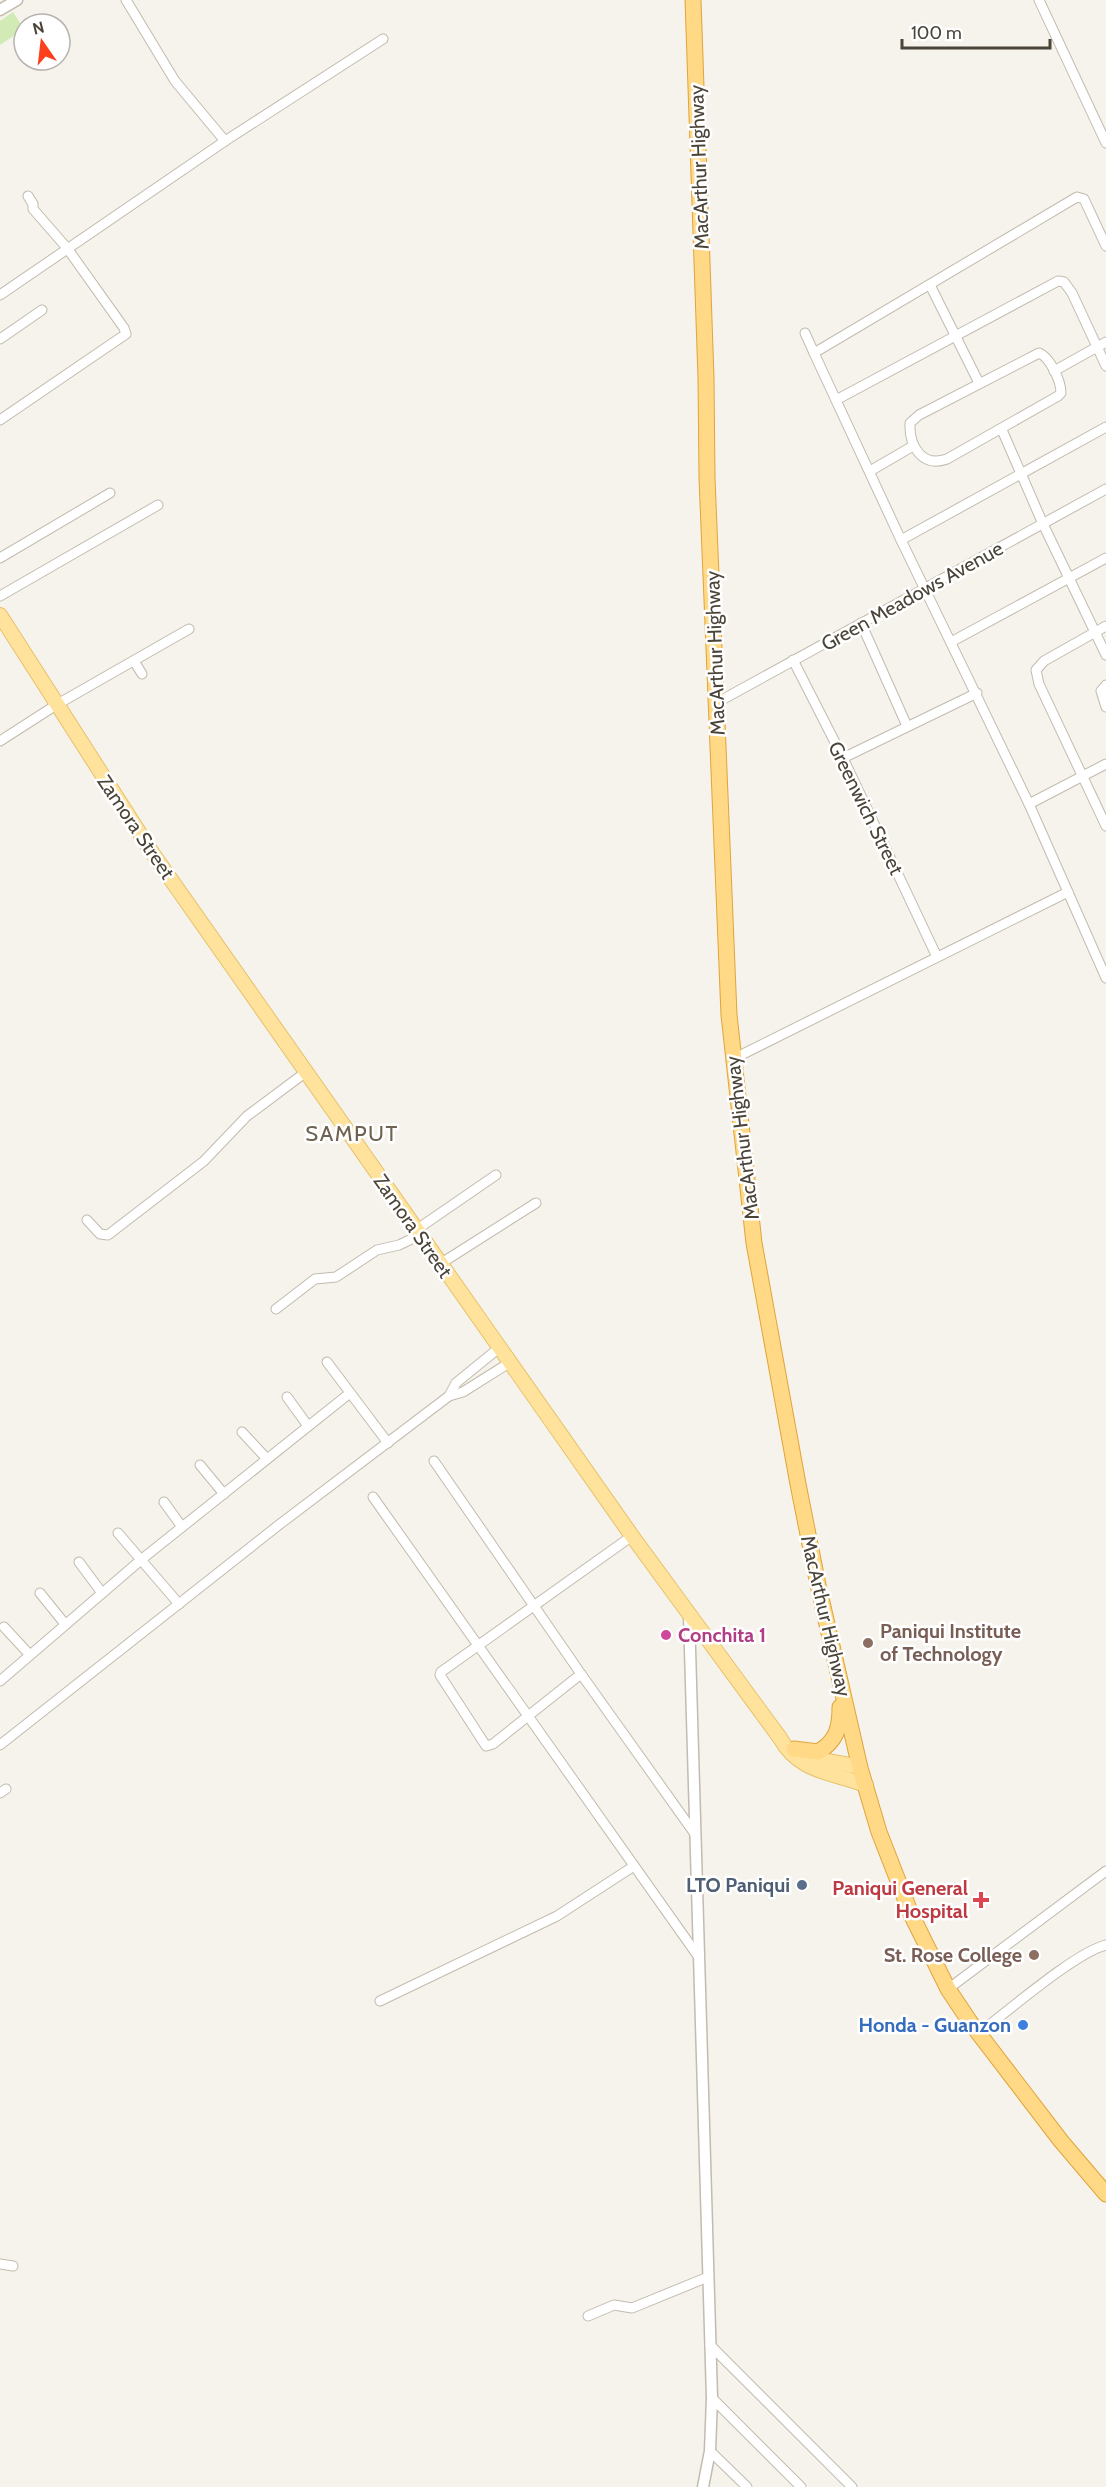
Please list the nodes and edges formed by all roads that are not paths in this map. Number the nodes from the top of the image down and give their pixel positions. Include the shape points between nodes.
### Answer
1 (17, 0) edge
2 (126, 0) edge
3 (693, 0) edge
4 (1038, 0) edge
5 (0, 10) edge
6 (383, 39) dead end
7 (225, 141) junction
8 (1106, 143) edge
9 (28, 196) dead end
10 (1106, 246) edge
11 (67, 248) junction
12 (930, 285) junction
13 (0, 295) edge
14 (42, 310) dead end
15 (805, 333) dead end
16 (956, 336) junction
17 (0, 339) edge
18 (1102, 344) edge
19 (814, 353) junction
20 (1106, 366) edge
21 (1054, 372) junction
22 (979, 383) junction
23 (836, 400) junction
24 (0, 420) edge
25 (1106, 427) edge
26 (1002, 430) junction
27 (913, 446) junction
28 (870, 471) junction
29 (1022, 475) junction
30 (1106, 489) edge
31 (110, 493) dead end
32 (158, 505) dead end
33 (1043, 524) junction
34 (902, 540) junction
35 (0, 558) edge
36 (1106, 558) edge
37 (1068, 578) junction
38 (925, 588) junction
39 (0, 596) edge
40 (0, 615) edge
41 (861, 623) junction
42 (1106, 626) edge
43 (189, 629) dead end
44 (1095, 632) junction
45 (951, 642) junction
46 (1106, 655) edge
47 (793, 660) junction
48 (134, 661) junction
49 (142, 674) dead end
50 (1106, 685) edge
51 (977, 693) junction
52 (717, 702) junction
53 (56, 705) junction
54 (1106, 707) edge
55 (908, 726) junction
56 (0, 741) edge
57 (843, 758) junction
58 (1106, 764) edge
59 (1082, 776) junction
60 (1029, 804) junction
61 (1106, 826) edge
62 (1068, 891) junction
63 (937, 957) junction
64 (1106, 978) edge
65 (733, 1059) junction
66 (306, 1072) junction
67 (496, 1175) dead end
68 (536, 1203) dead end
69 (87, 1220) dead end
70 (418, 1232) junction
71 (440, 1264) junction
72 (276, 1309) dead end
73 (499, 1348) junction
74 (483, 1361) junction
75 (327, 1362) dead end
76 (509, 1363) junction
77 (492, 1374) junction
78 (350, 1393) junction
79 (449, 1396) junction
80 (287, 1397) dead end
81 (308, 1426) junction
82 (242, 1432) dead end
83 (388, 1443) junction
84 (267, 1459) junction
85 (434, 1461) dead end
86 (200, 1465) dead end
87 (224, 1494) junction
88 (374, 1497) dead end
89 (164, 1502) dead end
90 (182, 1527) junction
91 (118, 1533) dead end
92 (632, 1536) junction
93 (142, 1559) junction
94 (79, 1562) dead end
95 (40, 1593) dead end
96 (102, 1593) junction
97 (179, 1604) junction
98 (534, 1606) junction
99 (689, 1615) junction
100 (65, 1624) junction
101 (4, 1627) dead end
102 (479, 1646) junction
103 (29, 1654) junction
104 (581, 1674) junction
105 (840, 1677) junction
106 (0, 1681) edge
107 (529, 1716) junction
108 (1, 1742) edge
109 (793, 1753) junction
110 (860, 1768) junction
111 (866, 1785) junction
112 (695, 1834) junction
113 (634, 1866) junction
114 (1106, 1871) edge
115 (1106, 1945) edge
116 (698, 1956) junction
117 (948, 1989) junction
118 (380, 2001) dead end
119 (979, 2033) junction
120 (1106, 2194) edge
121 (0, 2264) edge
122 (13, 2266) dead end
123 (708, 2277) junction
124 (588, 2316) dead end
125 (710, 2345) junction
126 (712, 2398) junction
127 (710, 2451) junction
128 (703, 2487) edge
129 (747, 2487) edge
130 (801, 2487) edge
131 (852, 2487) edge

1 - 5 street
2 - 7 street via 176,81
3 - 52 highway, MacArthur Highway
4 - 8 street
6 - 7 street
7 - 11 street
9 - 11 street via 33,209
10 - 12 street via 1084,199 1077,196
11 - 13 street
11 - 24 street via 126,334
12 - 16 street
12 - 19 street
14 - 17 street
15 - 19 street
16 - 18 street via 1062,281
16 - 22 street
16 - 23 street
18 - 20 street
18 - 21 street
19 - 23 street
21 - 22 street via 1046,357 1039,353
21 - 26 street via 1061,393
22 - 27 street via 910,423
23 - 28 street
25 - 29 street
26 - 27 street via 939,462 918,455
26 - 29 street
27 - 28 street
28 - 34 street
29 - 33 street
29 - 34 street
30 - 33 street, Green Meadows Avenue
31 - 35 street
32 - 39 street
33 - 37 street
33 - 38 street, Green Meadows Avenue
34 - 38 street
36 - 37 street
37 - 44 street
37 - 45 street
38 - 41 street, Green Meadows Avenue
38 - 45 street
40 - 53 main road, Zamora Street
41 - 47 street, Green Meadows Avenue
41 - 55 street
42 - 44 street
43 - 48 street
44 - 46 street
44 - 59 street via 1044,661 1036,670
45 - 51 street
47 - 52 street, Green Meadows Avenue
47 - 57 street, Greenwich Street
48 - 49 street
48 - 53 street
50 - 54 street via 1101,691
51 - 55 street
51 - 60 street
52 - 65 highway, MacArthur Highway via 725,952
53 - 56 street
53 - 66 main road, Zamora Street via 153,854
55 - 57 street
57 - 63 street, Greenwich Street
58 - 59 street
59 - 60 street
59 - 61 street
60 - 62 street
62 - 63 street
62 - 64 street
63 - 65 street
65 - 105 highway, MacArthur Highway via 760,1273 798,1484
66 - 69 street via 247,1116 204,1161 108,1235 100,1234
66 - 70 main road, Zamora Street
67 - 70 street
68 - 71 street
70 - 71 main road, Zamora Street
70 - 72 street via 399,1245 377,1250 336,1277 315,1279
71 - 73 main road, Zamora Street
73 - 74 street
73 - 76 main road, Zamora Street
74 - 77 street
74 - 79 street via 456,1383
75 - 78 street
76 - 77 street
76 - 92 main road, Zamora Street
77 - 79 street
78 - 81 street
78 - 83 street
79 - 83 street
80 - 81 street
81 - 84 street
82 - 84 street
83 - 97 street
84 - 87 street
85 - 98 street
86 - 87 street
87 - 90 street
88 - 102 street
89 - 90 street
90 - 93 street
91 - 93 street
92 - 98 street
92 - 99 main road, Zamora Street
93 - 96 street
93 - 97 street
94 - 96 street
95 - 100 street
96 - 100 street
97 - 108 street
98 - 102 street
98 - 104 street
99 - 109 main road, Zamora Street
99 - 112 street
100 - 103 street
101 - 103 street
102 - 107 street
102 - 107 street via 440,1675 483,1744 493,1744
103 - 106 street
104 - 107 street
104 - 112 street
105 - 109 highway via 840,1722 835,1738 818,1752
105 - 110 highway, MacArthur Highway
107 - 113 street
109 - 110 main road, Zamora Street
109 - 111 main road, Zamora Street via 808,1767
110 - 111 highway, MacArthur Highway
111 - 117 highway, MacArthur Highway via 895,1875
112 - 116 street
113 - 116 street
113 - 118 street via 557,1916
114 - 117 street
115 - 119 street via 1069,1965
116 - 123 street
117 - 119 highway, MacArthur Highway
119 - 120 highway, MacArthur Highway
121 - 122 street
123 - 124 street via 632,2308 614,2305
123 - 125 street
125 - 126 street
125 - 131 street
126 - 127 street
126 - 130 street
127 - 128 street
127 - 129 street

